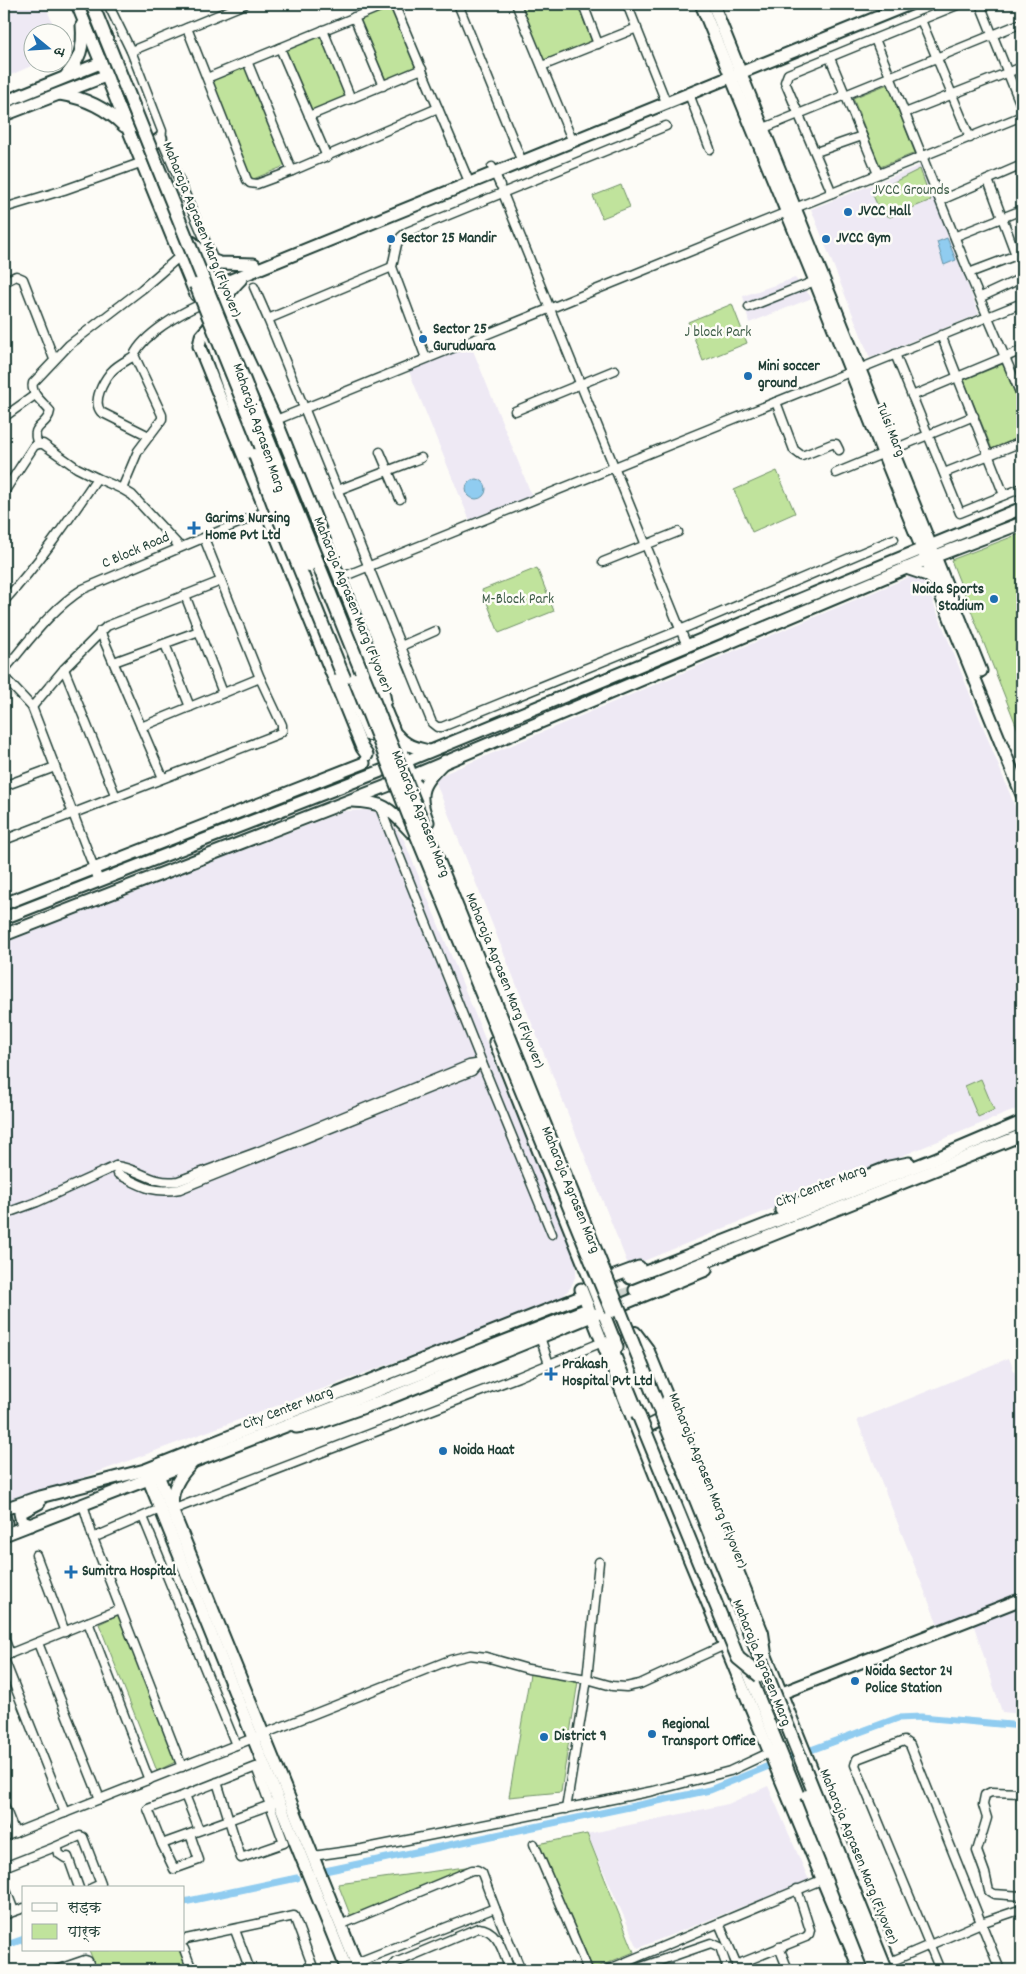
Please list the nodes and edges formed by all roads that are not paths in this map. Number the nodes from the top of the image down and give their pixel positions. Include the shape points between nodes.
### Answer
1 (93, 4) edge
2 (108, 4) edge
3 (245, 4) edge
4 (387, 4) edge
5 (394, 4) edge
6 (458, 4) edge
7 (516, 4) edge
8 (583, 4) edge
9 (627, 4) edge
10 (701, 4) edge
11 (713, 4) edge
12 (910, 4) edge
13 (960, 4) edge
14 (980, 4) edge
15 (893, 6) edge
16 (81, 7) edge
17 (354, 17) junction
18 (921, 20) junction
19 (1022, 23) edge
20 (187, 28) junction
21 (637, 28) junction
22 (323, 30) junction
23 (993, 35) junction
24 (875, 39) junction
25 (598, 44) junction
26 (280, 48) junction
27 (130, 51) junction
28 (116, 57) junction
29 (830, 58) junction
30 (936, 58) junction
31 (247, 61) junction
32 (101, 63) junction
33 (542, 66) junction
34 (1022, 67) edge
35 (422, 69) junction
36 (122, 70) junction
37 (735, 72) junction
38 (1008, 72) junction
39 (106, 75) junction
40 (890, 77) junction
41 (65, 78) junction
42 (206, 78) junction
43 (382, 86) junction
44 (708, 86) junction
45 (736, 90) junction
46 (58, 93) junction
47 (688, 94) junction
48 (845, 95) junction
49 (952, 95) junction
50 (664, 97) junction
51 (351, 99) junction
52 (4, 102) edge
53 (438, 108) junction
54 (1022, 108) edge
55 (905, 113) junction
56 (798, 114) junction
57 (4, 115) edge
58 (309, 116) junction
59 (1022, 116) edge
60 (666, 126) dead end
61 (764, 128) junction
62 (129, 131) junction
63 (570, 136) junction
64 (862, 136) junction
65 (970, 138) junction
66 (156, 141) junction
67 (710, 149) dead end
68 (816, 152) junction
69 (923, 156) junction
70 (327, 157) junction
71 (521, 159) junction
72 (143, 162) junction
73 (1022, 165) edge
74 (494, 170) junction
75 (292, 171) junction
76 (878, 174) junction
77 (467, 177) junction
78 (988, 180) junction
79 (502, 190) junction
80 (832, 193) junction
81 (941, 200) junction
82 (4, 208) edge
83 (791, 210) junction
84 (1022, 210) edge
85 (1001, 218) junction
86 (956, 236) junction
87 (192, 242) junction
88 (1019, 254) edge
89 (180, 256) junction
90 (214, 261) junction
91 (392, 267) junction
92 (251, 269) junction
93 (970, 273) junction
94 (1022, 278) edge
95 (815, 281) junction
96 (4, 282) edge
97 (212, 285) junction
98 (254, 287) dead end
99 (981, 297) junction
100 (1022, 303) edge
101 (199, 304) junction
102 (549, 307) junction
103 (748, 307) dead end
104 (225, 314) junction
105 (988, 316) junction
106 (268, 318) junction
107 (941, 335) junction
108 (1022, 350) edge
109 (895, 354) junction
110 (134, 356) junction
111 (1005, 357) junction
112 (426, 358) junction
113 (54, 359) junction
114 (239, 368) junction
115 (615, 370) dead end
116 (855, 370) junction
117 (958, 377) junction
118 (580, 384) junction
119 (35, 395) junction
120 (912, 396) junction
121 (1022, 397) edge
122 (776, 402) junction
123 (242, 403) junction
124 (304, 408) junction
125 (514, 411) dead end
126 (974, 416) junction
127 (4, 417) edge
128 (276, 420) junction
129 (928, 434) junction
130 (149, 436) junction
131 (1022, 442) edge
132 (38, 444) junction
133 (839, 450) dead end
134 (887, 451) junction
135 (380, 452) dead end
136 (988, 456) junction
137 (420, 458) dead end
138 (614, 468) junction
139 (388, 471) junction
140 (836, 473) dead end
141 (944, 473) junction
142 (97, 478) junction
143 (1022, 488) edge
144 (122, 489) junction
145 (338, 490) junction
146 (4, 492) edge
147 (306, 495) junction
148 (1004, 495) junction
149 (400, 500) dead end
150 (1022, 508) edge
151 (268, 511) junction
152 (1022, 522) edge
153 (678, 532) dead end
154 (204, 538) junction
155 (894, 539) dead end
156 (646, 545) junction
157 (926, 546) junction
158 (180, 547) junction
159 (931, 558) junction
160 (603, 562) dead end
161 (369, 567) junction
162 (906, 568) junction
163 (340, 578) junction
164 (221, 581) junction
165 (937, 583) junction
166 (185, 595) junction
167 (4, 602) edge
168 (100, 631) junction
169 (199, 631) junction
170 (435, 631) dead end
171 (683, 637) junction
172 (164, 644) junction
173 (401, 646) junction
174 (114, 662) junction
175 (64, 669) junction
176 (4, 670) edge
177 (4, 677) edge
178 (260, 678) junction
179 (223, 693) junction
180 (32, 707) junction
181 (190, 707) junction
182 (141, 727) junction
183 (392, 728) junction
184 (369, 734) junction
185 (430, 751) junction
186 (365, 759) junction
187 (407, 760) junction
188 (445, 761) junction
189 (55, 767) junction
190 (382, 770) junction
191 (412, 776) junction
192 (163, 778) junction
193 (1022, 778) edge
194 (388, 785) junction
195 (4, 786) edge
196 (340, 786) junction
197 (1022, 794) edge
198 (116, 797) junction
199 (346, 801) junction
200 (422, 802) junction
201 (379, 805) junction
202 (73, 814) junction
203 (411, 832) junction
204 (4, 840) edge
205 (95, 869) junction
206 (99, 881) junction
207 (4, 904) edge
208 (4, 917) edge
209 (7, 934) edge
210 (479, 1064) junction
211 (536, 1088) junction
212 (518, 1098) junction
213 (1022, 1122) edge
214 (1022, 1135) edge
215 (939, 1163) junction
216 (4, 1214) edge
217 (552, 1234) dead end
218 (612, 1277) junction
219 (630, 1278) tunnel mouth
220 (635, 1290) tunnel mouth
221 (584, 1291) junction
222 (623, 1304) junction
223 (603, 1312) junction
224 (587, 1314) junction
225 (635, 1332) junction
226 (540, 1337) junction
227 (608, 1340) junction
228 (548, 1364) junction
229 (668, 1416) junction
230 (649, 1426) junction
231 (272, 1431) junction
232 (193, 1461) junction
233 (153, 1477) junction
234 (48, 1496) junction
235 (83, 1504) junction
236 (4, 1509) edge
237 (166, 1510) junction
238 (4, 1515) edge
239 (143, 1517) junction
240 (30, 1525) junction
241 (4, 1527) edge
242 (4, 1535) edge
243 (92, 1538) junction
244 (36, 1555) dead end
245 (599, 1562) dead end
246 (1022, 1599) edge
247 (120, 1609) junction
248 (88, 1622) junction
249 (65, 1632) junction
250 (4, 1638) edge
251 (38, 1642) junction
252 (730, 1642) junction
253 (6, 1656) edge
254 (763, 1675) junction
255 (586, 1679) junction
256 (782, 1693) junction
257 (259, 1736) junction
258 (236, 1745) junction
259 (776, 1751) junction
260 (182, 1767) junction
261 (262, 1768) junction
262 (816, 1778) junction
263 (149, 1780) junction
264 (217, 1782) junction
265 (1022, 1793) edge
266 (186, 1795) junction
267 (100, 1799) junction
268 (275, 1804) junction
269 (4, 1805) edge
270 (566, 1809) junction
271 (65, 1813) junction
272 (229, 1819) junction
273 (199, 1830) junction
274 (15, 1833) junction
275 (190, 1834) junction
276 (4, 1837) edge
277 (162, 1844) junction
278 (534, 1844) dead end
279 (55, 1847) junction
280 (313, 1856) junction
281 (4, 1867) edge
282 (827, 1878) junction
283 (4, 1886) edge
284 (79, 1886) edge
285 (96, 1886) edge
286 (797, 1889) junction
287 (1022, 1896) edge
288 (495, 1908) junction
289 (22, 1909) edge
290 (1022, 1909) edge
291 (14, 1912) junction
292 (870, 1912) junction
293 (4, 1915) edge
294 (849, 1921) junction
295 (719, 1923) junction
296 (981, 1923) junction
297 (340, 1925) junction
298 (234, 1930) junction
299 (185, 1940) edge
300 (930, 1945) junction
301 (779, 1948) junction
302 (185, 1952) edge
303 (893, 1967) edge
304 (354, 1968) edge
305 (737, 1968) edge
306 (56, 1970) edge
307 (92, 1970) edge
308 (192, 1970) edge
309 (250, 1970) edge
310 (314, 1970) edge
311 (389, 1970) edge
312 (510, 1970) edge
313 (521, 1970) edge
314 (588, 1970) edge
315 (607, 1970) edge
316 (633, 1970) edge
317 (728, 1970) edge
318 (788, 1970) edge
319 (860, 1970) edge
320 (869, 1970) edge
321 (876, 1970) edge
322 (940, 1970) edge
323 (1000, 1970) edge

1 - 28 main road, Maharaja Agrasen Marg
1 - 114 main road, Maharaja Agrasen Marg (Flyover), bridge
2 - 27 street
3 - 20 street
4 - 17 street
5 - 35 street
6 - 71 street
7 - 33 street
8 - 25 street
9 - 21 street
10 - 37 main road
11 - 37 main road
12 - 15 main road
13 - 18 street
14 - 23 street
15 - 37 main road
16 - 32 main road, Maharaja Agrasen Marg
16 - 41 main road via 83,39 79,59
16 - 123 main road, Maharaja Agrasen Marg (Flyover), bridge
17 - 22 street
17 - 43 street
18 - 24 street
18 - 30 street
19 - 23 street
20 - 27 street
20 - 42 street
21 - 25 street
21 - 50 street
22 - 26 street
22 - 51 street
23 - 30 street
23 - 38 street
24 - 29 street
24 - 40 street
25 - 33 street
26 - 31 street
26 - 58 street
27 - 66 street via 162,131
28 - 32 main road
28 - 36 main road, Maharaja Agrasen Marg
29 - 48 street
29 - 56 street via 786,77
30 - 40 street
30 - 49 street
31 - 42 street
31 - 75 street
32 - 39 main road, Maharaja Agrasen Marg
32 - 41 main road
33 - 63 street
34 - 38 street
35 - 43 street
35 - 53 street
36 - 39 main road
36 - 66 main road, Maharaja Agrasen Marg
37 - 44 main road
37 - 45 main road, Tulsi Marg
37 - 50 main road
37 - 61 main road, Tulsi Marg
38 - 49 street
38 - 54 street
39 - 46 main road
39 - 62 main road, Maharaja Agrasen Marg
40 - 48 street
40 - 55 street
41 - 52 main road
42 - 75 street via 246,180 257,184
43 - 51 street
44 - 45 main road
44 - 47 main road
45 - 83 main road, Tulsi Marg
46 - 57 main road
46 - 62 main road via 88,101 112,114
47 - 67 street
47 - 71 main road
48 - 56 street
48 - 64 street
49 - 55 street
49 - 65 street
50 - 63 main road
51 - 58 street
53 - 70 street
53 - 77 street
55 - 69 street
56 - 61 street
56 - 68 street
58 - 70 street
59 - 65 street
60 - 79 street
61 - 83 main road, Tulsi Marg
62 - 72 main road, Maharaja Agrasen Marg
63 - 71 main road
64 - 68 street
64 - 76 street
65 - 69 street
66 - 87 main road, Maharaja Agrasen Marg
66 - 90 street
68 - 80 street
69 - 76 street
69 - 81 street
70 - 75 street
71 - 74 main road
72 - 82 street
72 - 89 main road, Maharaja Agrasen Marg
73 - 78 street
74 - 77 main road
74 - 79 street
74 - 92 main road
76 - 80 street
77 - 92 main road
78 - 81 street
78 - 85 street
79 - 91 street via 407,232 397,244
79 - 102 street
80 - 83 street
81 - 86 street
83 - 95 main road, Tulsi Marg
83 - 102 street
83 - 116 main road, Tulsi Marg
84 - 85 street
85 - 86 street
85 - 88 street
86 - 93 street
87 - 90 main road
87 - 97 main road, Maharaja Agrasen Marg
88 - 93 street
89 - 101 main road, Maharaja Agrasen Marg
89 - 113 street
90 - 92 main road
91 - 106 street
91 - 112 street
92 - 97 main road
92 - 104 main road via 225,299
93 - 99 street
94 - 99 street
95 - 103 street
95 - 116 main road, Tulsi Marg
96 - 113 street via 16,276 23,279
97 - 104 main road, Maharaja Agrasen Marg
98 - 106 street
99 - 105 street
100 - 105 street
101 - 110 street via 157,331 137,349
101 - 151 main road, Maharaja Agrasen Marg
102 - 112 street
102 - 118 street
104 - 128 main road, Maharaja Agrasen Marg
105 - 107 street
105 - 111 street
106 - 124 street
107 - 109 street
107 - 117 street
108 - 111 street
109 - 116 street
109 - 120 street
110 - 130 street via 162,415 160,424
110 - 130 street via 110,373 96,401 97,407
111 - 117 street
111 - 121 street
112 - 124 street
113 - 119 street via 34,383
114 - 183 main road, bridge via 259,398
114 - 254 main road, Maharaja Agrasen Marg (Flyover), bridge
115 - 118 street
116 - 122 street
116 - 134 main road, Tulsi Marg
117 - 120 street
117 - 126 street
118 - 125 street
118 - 138 street
119 - 127 street
119 - 132 street via 50,411 35,432
120 - 129 street
122 - 133 street via 794,450 802,456 832,444 836,444
122 - 138 street
123 - 184 main road, bridge via 249,438 275,508
123 - 254 main road, Maharaja Agrasen Marg (Flyover), bridge via 547,1156
124 - 128 street
124 - 145 street
126 - 129 street
126 - 136 street
128 - 147 main road, Maharaja Agrasen Marg
129 - 134 street
129 - 141 street
130 - 144 street via 138,452
131 - 136 street
132 - 142 street
132 - 146 street
134 - 140 street
134 - 157 main road, Tulsi Marg
135 - 139 street
136 - 141 street
136 - 148 street
137 - 139 street
138 - 156 street
138 - 161 street
139 - 145 street
139 - 149 street
141 - 148 street via 960,513
142 - 144 street
142 - 167 street via 56,538
143 - 148 street
144 - 158 street via 142,505
145 - 161 street
147 - 151 street, C Block Road
147 - 163 main road, Maharaja Agrasen Marg
150 - 157 main road
151 - 154 street, C Block Road
151 - 184 main road, Maharaja Agrasen Marg via 336,671
151 - 186 main road
152 - 159 main road
153 - 156 street
154 - 158 street, C Block Road
154 - 164 street
155 - 171 street
156 - 160 street
156 - 171 street
157 - 159 main road, Tulsi Marg
157 - 171 main road
158 - 176 street, C Block Road via 68,598
159 - 162 main road
159 - 165 main road, Tulsi Marg
159 - 193 main road, Tulsi Marg
161 - 163 street
161 - 173 street
162 - 165 main road
162 - 188 main road
163 - 183 main road, Maharaja Agrasen Marg via 380,680
164 - 166 street
164 - 178 street
165 - 197 main road, Tulsi Marg
166 - 168 street
166 - 169 street
168 - 174 street
168 - 175 street
169 - 172 street
169 - 179 street
170 - 173 street
171 - 173 street via 442,727 432,723
171 - 185 main road
172 - 174 street
172 - 181 street
174 - 182 street
175 - 180 street
175 - 198 street
177 - 180 street
178 - 179 street
178 - 192 street via 282,731
179 - 181 street
180 - 189 street
181 - 182 street
182 - 192 street
183 - 185 main road via 402,741 414,748
183 - 187 main road, Maharaja Agrasen Marg
184 - 186 main road
184 - 190 main road, Maharaja Agrasen Marg via 376,745
185 - 187 main road
186 - 196 main road via 362,769
186 - 205 main road
187 - 190 main road
187 - 191 main road, Maharaja Agrasen Marg
188 - 191 main road
188 - 200 main road via 424,785
189 - 195 street
189 - 202 street
190 - 194 main road, Maharaja Agrasen Marg
190 - 196 main road
191 - 194 main road
191 - 200 main road, Maharaja Agrasen Marg
192 - 198 street
194 - 199 main road
194 - 203 main road, Maharaja Agrasen Marg
196 - 206 main road
198 - 202 street
199 - 201 main road
199 - 209 main road
200 - 211 main road, Maharaja Agrasen Marg
201 - 203 main road via 391,810
201 - 210 street
202 - 204 street
202 - 205 street
203 - 212 main road, Maharaja Agrasen Marg
205 - 206 street
205 - 207 main road
206 - 208 main road
208 - 209 street
210 - 216 street via 472,1071 180,1189 150,1190 118,1174 116,1166
210 - 217 street
211 - 212 main road
211 - 218 main road, Maharaja Agrasen Marg
212 - 221 main road, Maharaja Agrasen Marg
213 - 215 main road, City Center Marg
214 - 215 main road, City Center Marg
215 - 218 main road via 889,1167
215 - 219 main road, City Center Marg
215 - 220 main road, City Center Marg
215 - 222 main road via 900,1191
218 - 222 main road, Maharaja Agrasen Marg
221 - 223 main road, Maharaja Agrasen Marg
221 - 224 main road
221 - 234 main road, City Center Marg via 308,1397 285,1414 145,1470
222 - 225 main road, Maharaja Agrasen Marg
223 - 224 main road
223 - 227 main road, Maharaja Agrasen Marg
224 - 226 main road
224 - 227 main road
224 - 231 main road, City Center Marg
225 - 229 main road, Maharaja Agrasen Marg
225 - 254 main road, bridge via 647,1349 762,1633
226 - 228 street
226 - 231 main road via 387,1399 318,1423
227 - 228 street
227 - 230 main road, Maharaja Agrasen Marg
227 - 252 main road
227 - 254 main road, bridge via 738,1658
228 - 237 street
229 - 230 main road
229 - 256 main road, Maharaja Agrasen Marg
230 - 252 main road, Maharaja Agrasen Marg
231 - 232 main road, City Center Marg
232 - 233 main road, City Center Marg
232 - 237 main road via 174,1488
233 - 235 main road, City Center Marg
233 - 237 main road
234 - 236 main road, City Center Marg
234 - 240 main road via 20,1513 22,1522
235 - 240 main road, City Center Marg
235 - 243 street
237 - 239 street
237 - 257 main road
238 - 241 main road
239 - 243 street
239 - 258 street
240 - 242 main road, City Center Marg
243 - 247 street
244 - 249 street
245 - 255 street
246 - 256 main road
247 - 248 street
247 - 260 street
248 - 249 street
248 - 263 street
249 - 251 street
250 - 253 street
251 - 253 street
251 - 267 street
252 - 255 street via 633,1686 612,1686
252 - 259 main road
253 - 271 street
254 - 303 main road, Maharaja Agrasen Marg (Flyover), bridge
254 - 321 main road, Maharaja Agrasen Marg (Flyover), bridge
255 - 257 street via 470,1655
255 - 270 street
256 - 262 main road, Maharaja Agrasen Marg
257 - 258 street
257 - 261 main road
257 - 280 main road
258 - 260 street
259 - 270 street via 745,1766 700,1780
259 - 282 main road
259 - 282 main road, Maharaja Agrasen Marg via 789,1774
260 - 263 street
261 - 264 street via 256,1767
261 - 268 main road
262 - 292 main road, Maharaja Agrasen Marg
262 - 303 main road via 825,1787
263 - 267 street
264 - 266 street
264 - 272 street
265 - 287 street via 991,1792 985,1795 983,1805 987,1818 977,1851 989,1891
266 - 273 street
266 - 277 street via 148,1809
267 - 271 street
268 - 272 street
268 - 272 street via 284,1843 241,1858
268 - 304 main road
269 - 274 street
270 - 280 street
271 - 274 street
272 - 273 street
273 - 275 street
274 - 276 street
275 - 277 street
275 - 277 street via 199,1860 174,1869
278 - 314 street
279 - 281 street
279 - 284 street via 61,1856 71,1855
279 - 285 street via 83,1837 101,1884
280 - 297 main road
282 - 286 street
282 - 294 main road, Maharaja Agrasen Marg
282 - 319 main road
283 - 291 street
286 - 295 street
286 - 301 street via 809,1934
288 - 297 street via 482,1873 472,1870
288 - 304 street
288 - 313 street
289 - 291 street
290 - 296 street
291 - 293 street
292 - 294 main road
292 - 303 main road, Maharaja Agrasen Marg
294 - 320 main road, Maharaja Agrasen Marg
295 - 305 street
295 - 315 street
296 - 300 street
296 - 300 street via 910,1744 904,1741 857,1759 855,1765
296 - 323 street
297 - 304 main road
298 - 299 street
298 - 309 street
298 - 310 street via 294,1916
300 - 303 street
300 - 322 street
301 - 305 street
301 - 318 street
302 - 308 street
306 - 307 street via 85,1960
311 - 312 street via 395,1963 478,1928 487,1928 495,1934
316 - 317 street via 711,1943 720,1947

